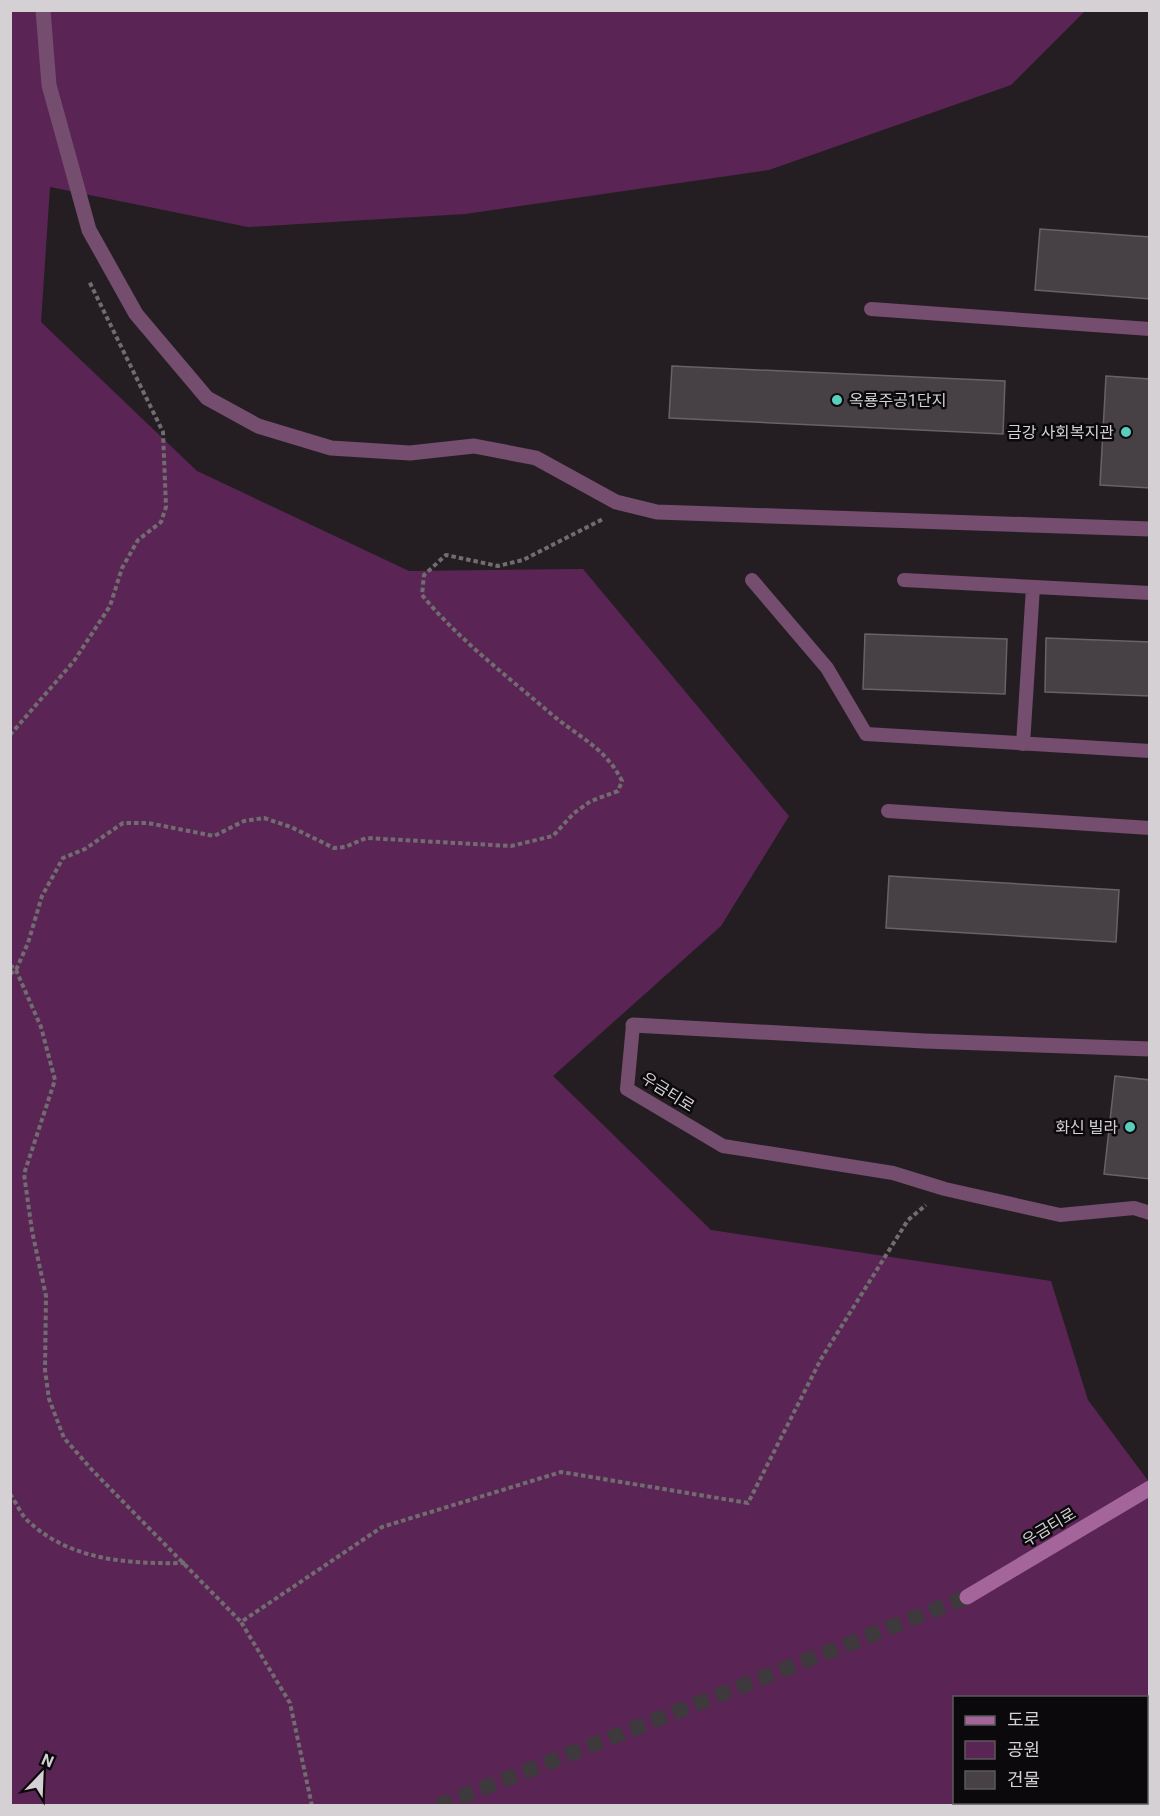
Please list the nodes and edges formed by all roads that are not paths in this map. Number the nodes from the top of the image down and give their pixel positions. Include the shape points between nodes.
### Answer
1 (44, 10) edge
2 (871, 309) dead end
3 (1149, 329) edge
4 (1149, 529) edge
5 (752, 580) dead end
6 (904, 580) dead end
7 (1033, 586) junction
8 (1149, 593) edge
9 (1023, 744) junction
10 (1149, 751) edge
11 (888, 811) dead end
12 (1149, 828) edge
13 (633, 1025) joint
14 (1149, 1049) edge
15 (1149, 1213) edge
16 (1149, 1488) edge
17 (967, 1597) tunnel mouth

1 - 4 street via 49,85 89,230 136,314 207,398 258,426 331,448 410,453 474,446 536,458 616,502 657,512
2 - 3 lane
5 - 9 lane via 827,668 866,734
6 - 7 lane
7 - 8 lane
7 - 9 lane
9 - 10 lane
11 - 12 lane
13 - 14 street, 우금티로
13 - 15 lane, 우금티로 via 627,1089 723,1146 893,1173 1060,1215 1134,1208
16 - 17 main road, 우금티로

